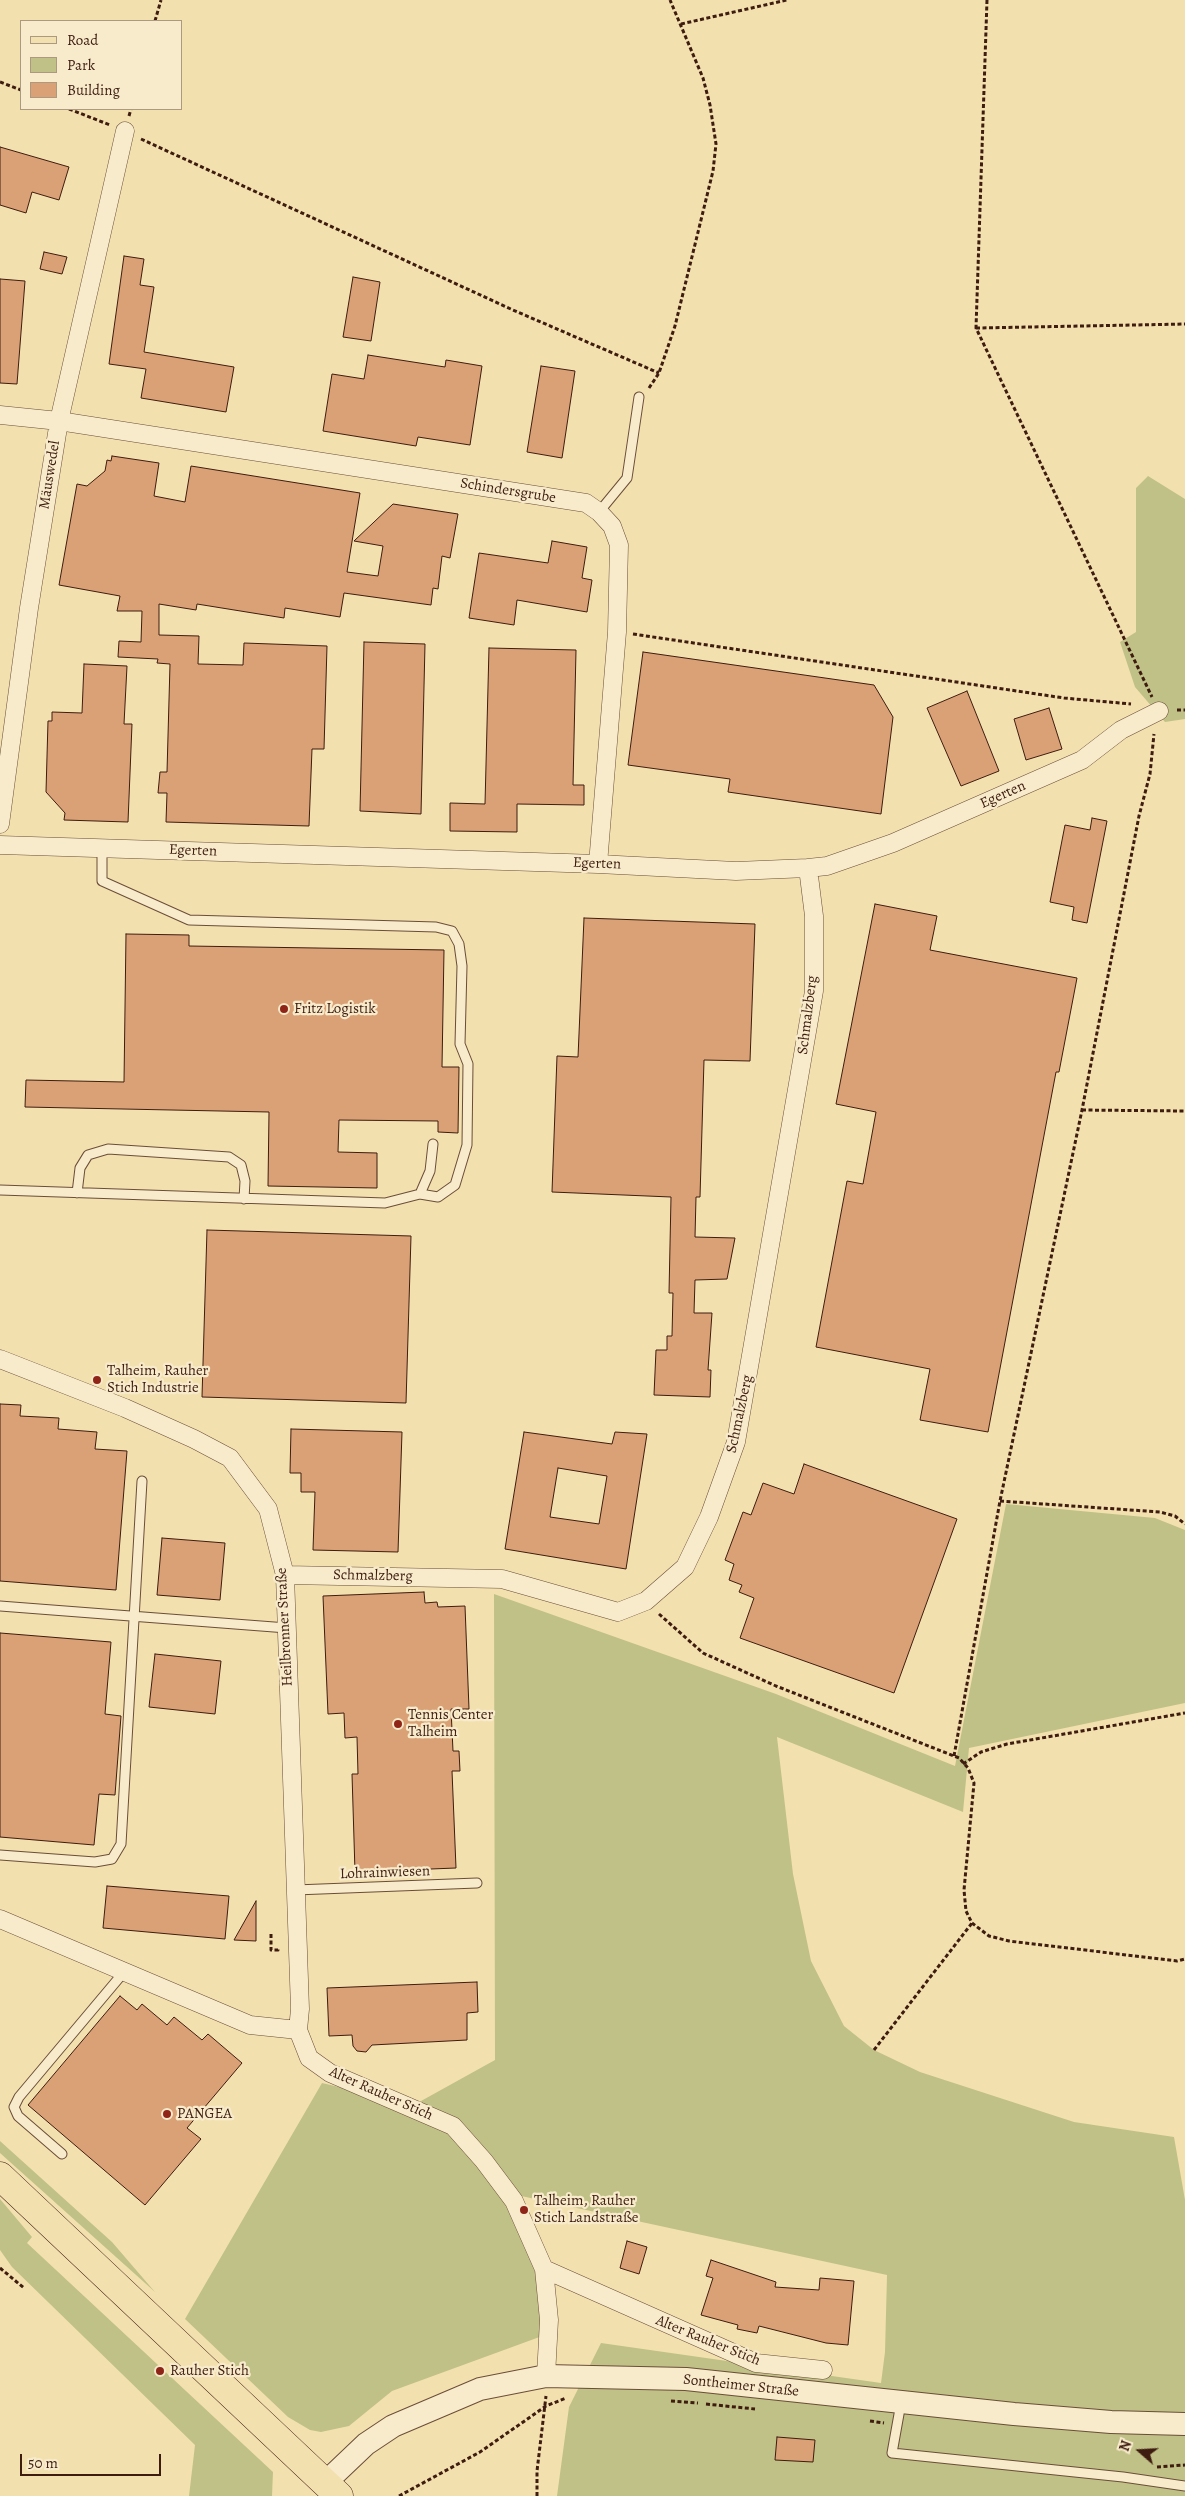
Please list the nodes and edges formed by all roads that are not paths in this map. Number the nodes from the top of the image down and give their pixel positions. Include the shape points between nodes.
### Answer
1 (125, 131) road end
2 (638, 397) road end
3 (0, 415) edge
4 (59, 420) junction
5 (599, 512) junction
6 (1158, 712) road end
7 (0, 824) edge
8 (0, 845) edge
9 (102, 848) junction
10 (598, 864) junction
11 (808, 868) junction
12 (433, 1144) dead end
13 (0, 1190) edge
14 (76, 1193) junction
15 (420, 1194) junction
16 (244, 1199) junction
17 (0, 1358) edge
18 (142, 1481) dead end
19 (285, 1575) junction
20 (0, 1606) edge
21 (136, 1616) junction
22 (287, 1628) junction
23 (0, 1855) edge
24 (477, 1883) dead end
25 (295, 1890) junction
26 (0, 1919) edge
27 (124, 1972) junction
28 (298, 2030) junction
29 (62, 2154) dead end
30 (0, 2176) edge
31 (544, 2269) junction
32 (822, 2370) dead end
33 (546, 2376) junction
34 (901, 2403) junction
35 (1185, 2424) edge
36 (1185, 2486) edge
37 (326, 2492) edge

1 - 4 street, Mäuswedel
2 - 5 lane via 627,478
3 - 4 street, Schindersgrube
4 - 5 street, Schindersgrube via 586,503
4 - 7 street, Mäuswedel via 29,608
5 - 10 street, Schindersgrube via 612,526 619,545 617,632
6 - 11 street, Egerten via 1121,730 1082,760 893,843 827,866
8 - 9 street, Egerten
9 - 10 street, Egerten
9 - 15 lane via 102,881 189,920 436,927 452,931 459,944 462,966 460,1044 468,1064 467,1145 455,1185 438,1197
10 - 11 street, Egerten via 736,871
11 - 19 street, Schmalzberg via 814,916 814,991 736,1442 709,1517 685,1567 646,1601 618,1612 502,1579
12 - 15 lane via 430,1171
13 - 14 lane
14 - 16 lane
14 - 16 lane via 80,1168 88,1155 108,1149 229,1157 241,1164 245,1181
15 - 16 lane via 385,1204
17 - 19 street, Heilbronner Straße via 125,1408 230,1458 268,1509
18 - 21 lane
19 - 22 street, Heilbronner Straße
20 - 21 lane
21 - 22 lane
21 - 23 lane via 121,1844 112,1859 95,1862
22 - 25 street, Heilbronner Straße
24 - 25 lane, Lohrainwiesen
25 - 28 street, Heilbronner Straße
26 - 27 street
27 - 28 street via 250,2025
27 - 29 lane via 19,2097 14,2108 18,2116
28 - 31 street, Alter Rauher Stich via 309,2058 330,2073 453,2126 514,2201
30 - 37 main road
31 - 32 street, Alter Rauher Stich via 756,2363
31 - 33 street, Alter Rauher Stich via 548,2320
33 - 34 street, Sontheimer Straße via 686,2380
33 - 37 street, Sontheimer Straße via 480,2389 392,2426 366,2444
34 - 35 street, Sontheimer Straße via 1111,2422
34 - 36 lane via 892,2453

